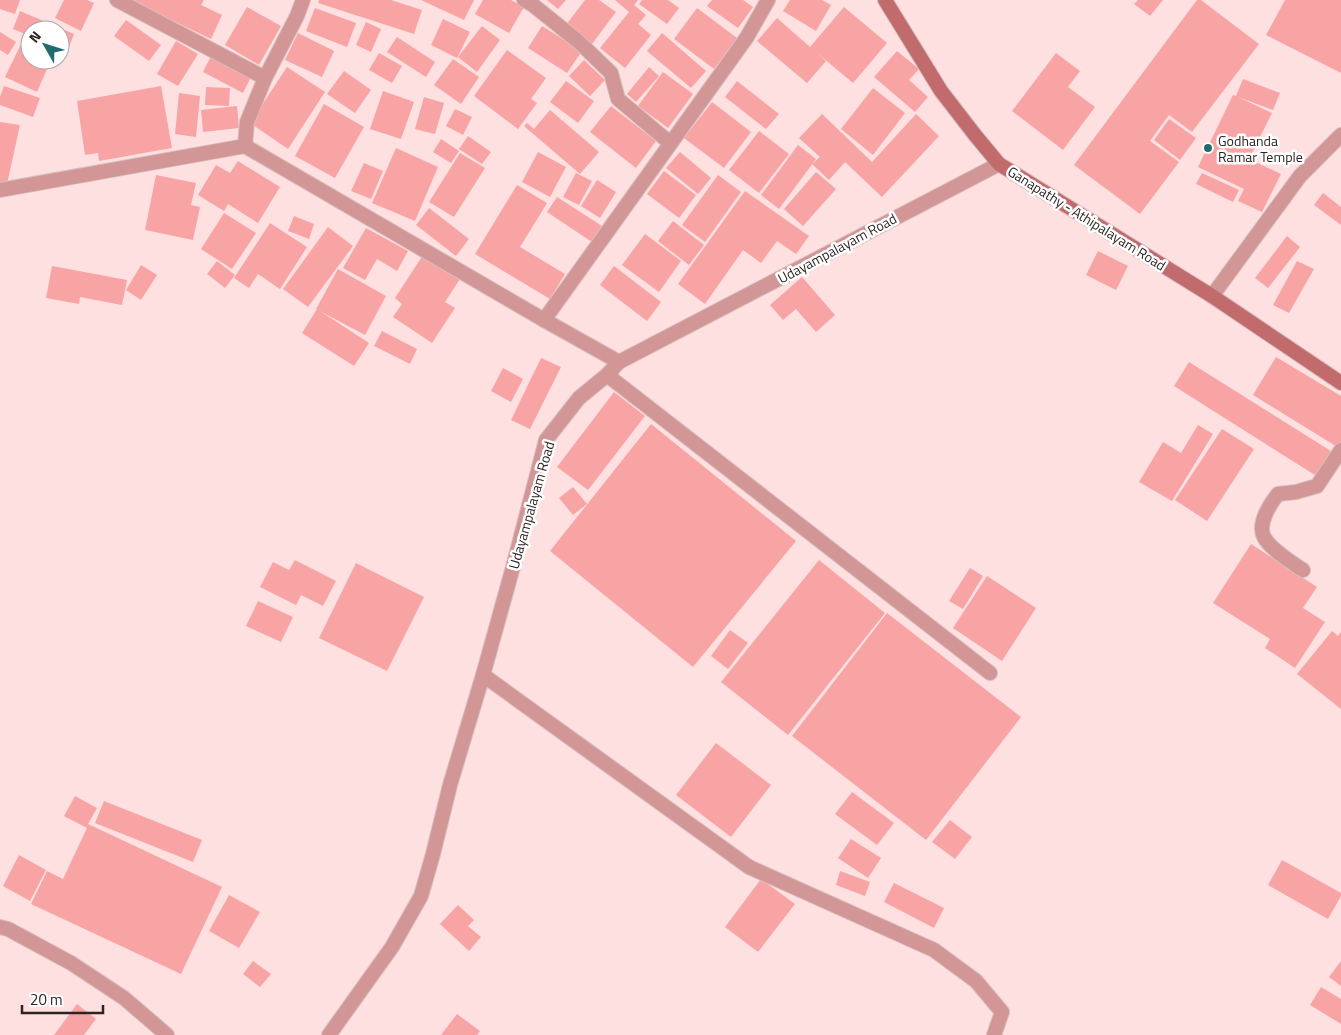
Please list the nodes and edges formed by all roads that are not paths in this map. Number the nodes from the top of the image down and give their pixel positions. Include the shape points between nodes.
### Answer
1 (117, 0) edge
2 (303, 0) edge
3 (524, 0) edge
4 (768, 0) edge
5 (885, 0) edge
6 (265, 78) junction
7 (1341, 135) edge
8 (670, 143) junction
9 (245, 146) junction
10 (999, 164) junction
11 (0, 190) edge
12 (1212, 296) junction
13 (544, 320) junction
14 (620, 362) junction
15 (607, 375) junction
16 (1341, 383) edge
17 (1341, 450) edge
18 (1303, 570) dead end
19 (990, 672) dead end
20 (483, 675) junction
21 (0, 927) edge
22 (167, 1035) edge
23 (329, 1035) edge
24 (994, 1035) edge

1 - 6 street
2 - 6 street
3 - 8 street via 579,42 605,67 611,73 618,99
4 - 8 street via 747,37
5 - 10 main road, Ganapathy - Athipalayam Road via 941,91
6 - 9 street via 247,122
7 - 12 street via 1300,176
8 - 13 street
9 - 11 street
9 - 13 street
10 - 12 main road, Ganapathy - Athipalayam Road
10 - 14 street, Udayampalayam Road
12 - 16 main road, Ganapathy - Athipalayam Road
13 - 14 street
14 - 15 street, Udayampalayam Road
15 - 19 street
15 - 20 street, Udayampalayam Road via 580,398 546,440
17 - 18 street via 1317,486 1278,494 1263,522 1263,536 1274,549
20 - 23 street, Udayampalayam Road via 421,896 392,947
20 - 24 street via 749,867 934,950 976,980 1002,1012
21 - 22 street via 78,968 124,998

